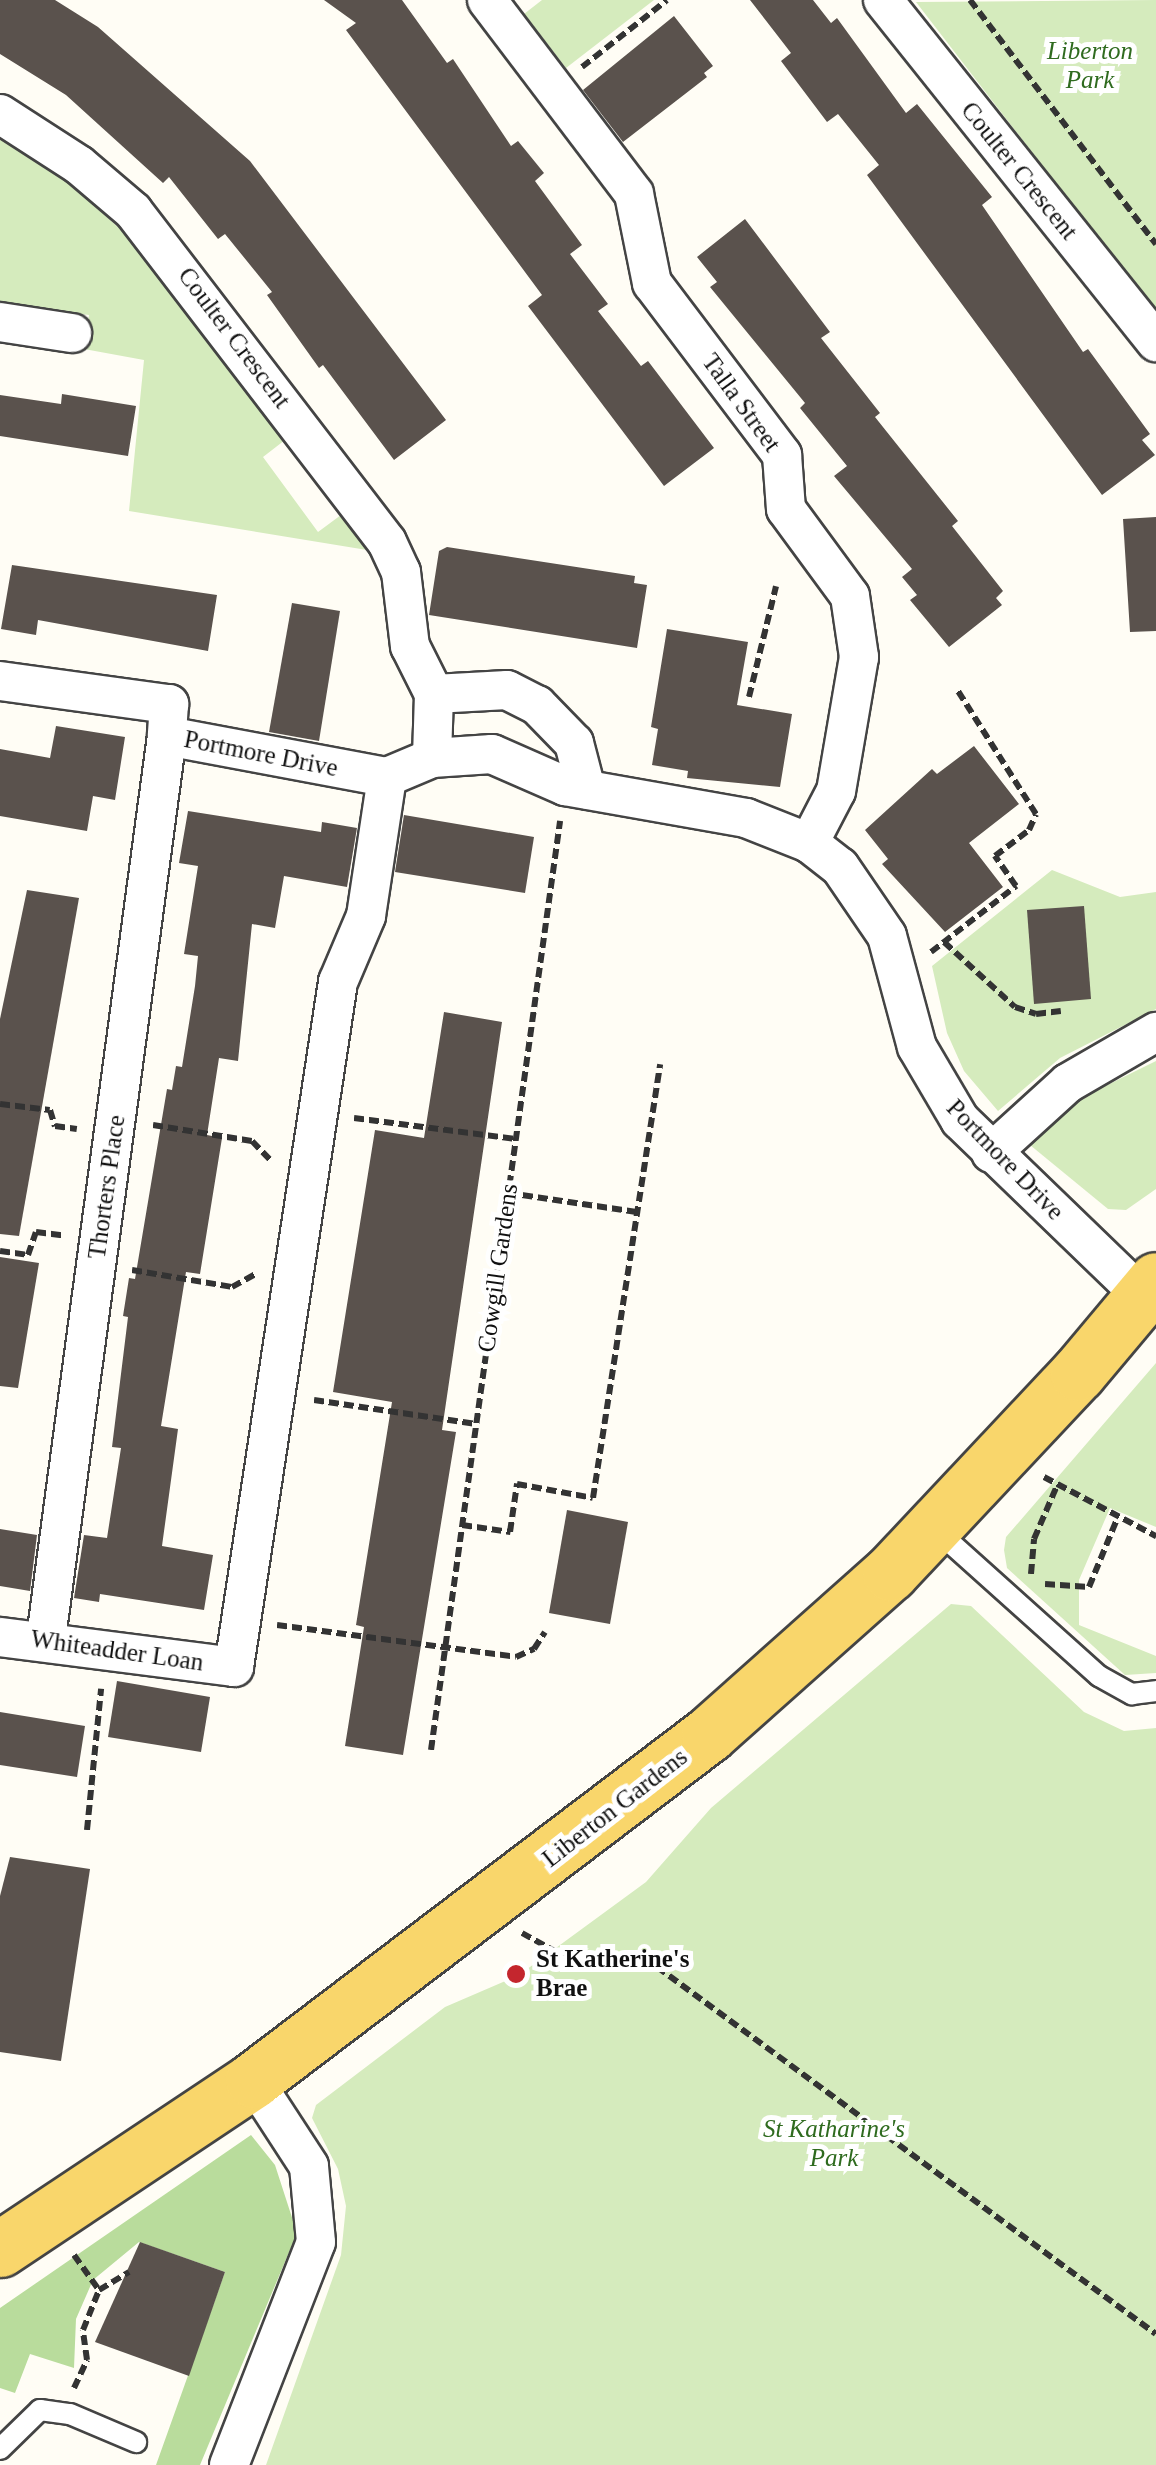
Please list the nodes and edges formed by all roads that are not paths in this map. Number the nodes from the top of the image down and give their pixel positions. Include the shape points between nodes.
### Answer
1 (486, 0) edge
2 (882, 0) edge
3 (0, 114) edge
4 (0, 322) edge
5 (72, 334) dead end
6 (1156, 342) edge
7 (0, 680) edge
8 (434, 694) junction
9 (167, 736) junction
10 (432, 758) junction
11 (387, 777) junction
12 (575, 788) junction
13 (809, 843) junction
14 (1156, 1032) edge
15 (991, 1153) junction
16 (1149, 1288) edge
17 (933, 1527) junction
18 (0, 1637) edge
19 (46, 1638) junction
20 (1156, 1691) edge
21 (253, 2080) junction
22 (0, 2249) edge
23 (136, 2442) dead end
24 (0, 2448) edge
25 (229, 2465) edge

1 - 13 street, Talla Street via 634,194 652,283 782,456 786,509 850,596 859,656 836,791
2 - 6 street, Coulter Crescent
3 - 8 street, Coulter Crescent via 120,200 186,274 388,542 408,610 410,646
4 - 5 street
7 - 9 street, Portmore Drive via 169,704
8 - 10 street
8 - 12 street via 465,687 507,690 537,704 574,743
9 - 11 street, Portmore Drive
9 - 19 street, Thorters Place
10 - 11 street, Portmore Drive
10 - 12 street, Portmore Drive via 492,754
11 - 19 street, Whiteadder Loan via 366,916 338,982 234,1667
12 - 13 street, Portmore Drive via 746,818
13 - 15 street, Portmore Drive via 865,898 888,936 934,1084
14 - 15 street via 1068,1084
15 - 16 street, Portmore Drive
16 - 17 main road, Liberton Gardens
17 - 20 lane via 1099,1676 1132,1694
17 - 21 main road, Liberton Gardens via 798,1658 481,1911
18 - 19 street, Whiteadder Loan
21 - 22 main road, Liberton Gardens
21 - 25 street via 309,2166 316,2242
23 - 24 lane via 40,2410

